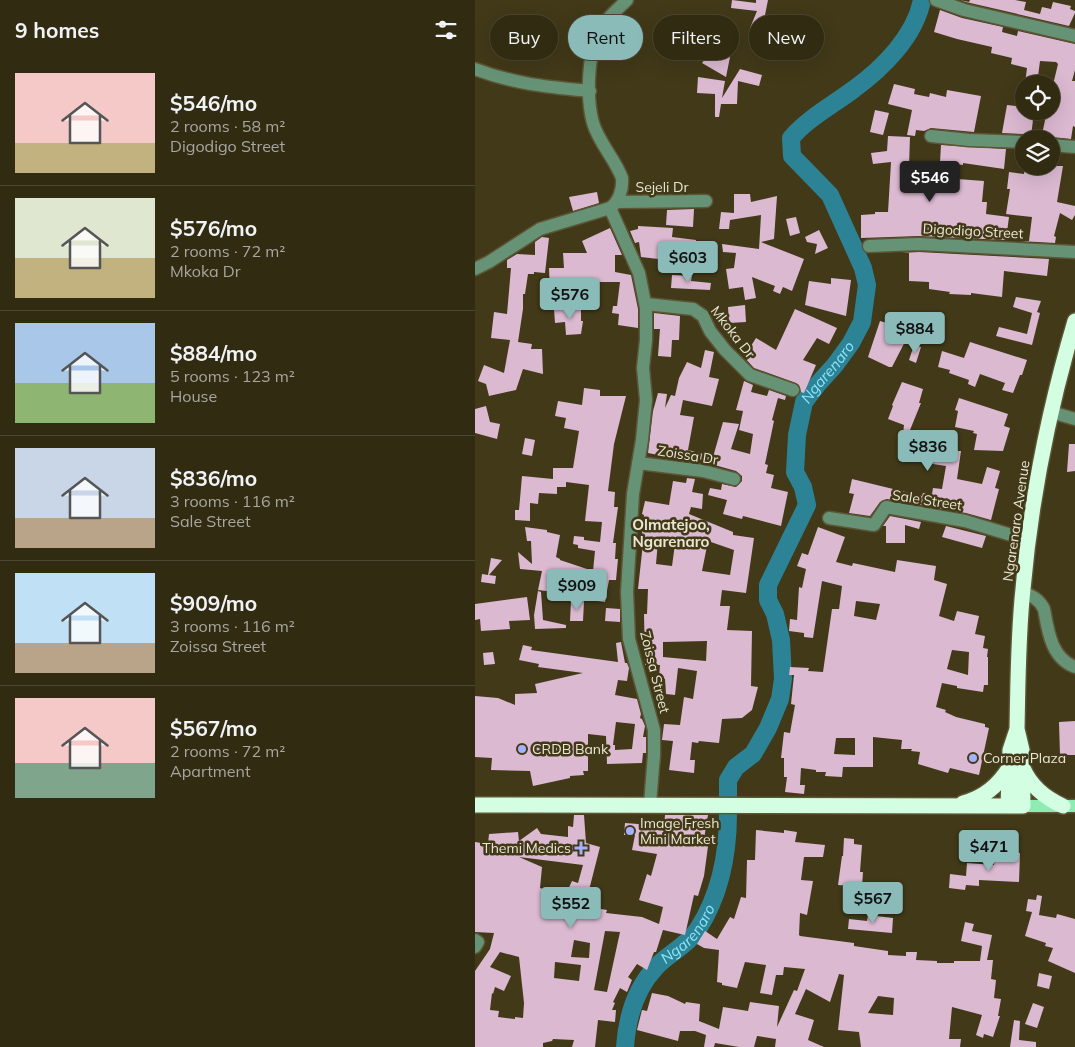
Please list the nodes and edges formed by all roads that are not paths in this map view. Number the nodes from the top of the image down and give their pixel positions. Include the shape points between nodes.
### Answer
1 (627, 0) edge
2 (936, 0) edge
3 (1075, 36) edge
4 (475, 69) edge
5 (590, 92) junction
6 (931, 136) dead end
7 (1015, 142) edge
8 (1060, 145) edge
9 (1075, 147) edge
10 (706, 201) dead end
11 (614, 205) junction
12 (869, 246) dead end
13 (1075, 252) edge
14 (475, 269) edge
15 (646, 304) junction
16 (1075, 321) edge
17 (793, 390) dead end
18 (1051, 412) junction
19 (1075, 419) edge
20 (638, 463) junction
21 (734, 478) dead end
22 (829, 518) dead end
23 (1028, 540) junction
24 (1023, 592) junction
25 (1075, 667) edge
26 (1016, 767) junction
27 (649, 804) junction
28 (475, 805) edge
29 (952, 806) junction
30 (1007, 806) junction
31 (1023, 806) junction
32 (1069, 806) edge
33 (475, 940) edge
34 (475, 947) edge

1 - 5 street via 598,33 590,64
2 - 3 street via 964,10
4 - 5 street via 535,86
5 - 11 street via 593,124 622,178
6 - 7 street
8 - 9 street
10 - 11 street, Sejeli Dr
11 - 14 street, Sejeli Dr via 540,229
11 - 15 street via 637,267
12 - 13 street, Digodigo Street via 926,244
15 - 17 street, Mkoka Dr via 699,312 725,350 750,375
15 - 20 street, Zoissa Street via 643,368 646,400
16 - 18 highway, Ngarenaro Avenue
18 - 19 street
18 - 23 highway, Ngarenaro Avenue
20 - 21 street, Zoissa Dr
20 - 27 street, Zoissa Street via 628,564 628,620 632,648 654,730
22 - 23 street, Sale Street via 874,525 886,507 965,521
23 - 24 highway, Ngarenaro Avenue
24 - 25 street via 1041,603 1053,649
24 - 26 highway, Ngarenaro Avenue via 1017,729 1010,750
26 - 29 highway via 987,792
26 - 30 highway
26 - 31 highway
26 - 32 highway via 1045,797
27 - 28 highway
27 - 29 highway
29 - 30 highway
30 - 31 highway
31 - 32 main road
33 - 34 street via 478,942

